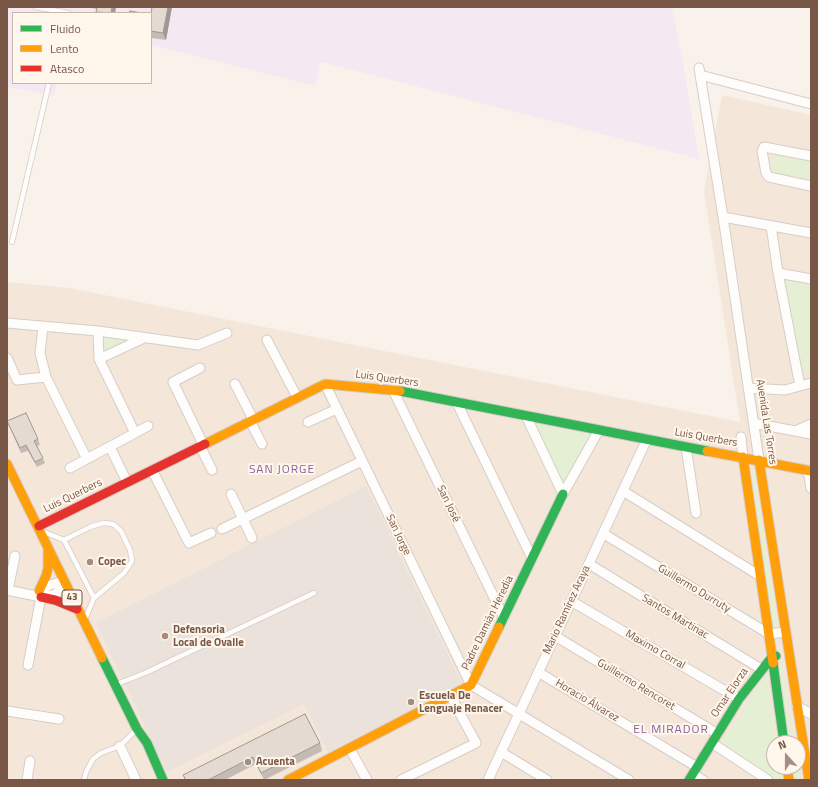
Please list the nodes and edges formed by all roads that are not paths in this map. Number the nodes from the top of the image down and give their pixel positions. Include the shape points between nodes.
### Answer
1 (36, 7) edge
2 (65, 11) edge
3 (49, 84) edge
4 (811, 104) edge
5 (811, 156) edge
6 (811, 186) edge
7 (723, 217) junction
8 (771, 226) junction
9 (811, 233) edge
10 (12, 242) dead end
11 (778, 273) junction
12 (811, 279) edge
13 (7, 323) edge
14 (43, 327) junction
15 (98, 332) junction
16 (227, 333) dead end
17 (144, 338) junction
18 (267, 340) dead end
19 (7, 358) edge
20 (99, 359) junction
21 (200, 368) dead end
22 (46, 377) junction
23 (811, 383) edge
24 (235, 384) dead end
25 (325, 384) junction
26 (800, 386) junction
27 (748, 388) junction
28 (393, 390) junction
29 (297, 397) junction
30 (457, 403) junction
31 (336, 409) junction
32 (526, 416) junction
33 (252, 420) junction
34 (308, 422) dead end
35 (753, 423) junction
36 (811, 424) edge
37 (148, 426) dead end
38 (599, 430) junction
39 (795, 431) junction
40 (136, 433) junction
41 (811, 434) edge
42 (741, 437) dead end
43 (647, 439) junction
44 (262, 444) dead end
45 (202, 445) junction
46 (110, 447) junction
47 (686, 447) junction
48 (744, 457) junction
49 (87, 459) junction
50 (760, 460) junction
51 (362, 461) junction
52 (7, 464) edge
53 (70, 468) dead end
54 (152, 470) junction
55 (212, 470) dead end
56 (810, 470) edge
57 (127, 482) junction
58 (811, 488) edge
59 (623, 491) junction
60 (231, 494) dead end
61 (563, 494) junction
62 (696, 513) dead end
63 (243, 519) junction
64 (39, 528) junction
65 (222, 529) dead end
66 (211, 533) dead end
67 (604, 534) junction
68 (252, 538) dead end
69 (64, 540) junction
70 (47, 545) junction
71 (15, 556) dead end
72 (532, 558) junction
73 (589, 564) junction
74 (760, 576) junction
75 (65, 585) junction
76 (7, 590) edge
77 (314, 593) dead end
78 (38, 595) junction
79 (94, 598) junction
80 (571, 601) junction
81 (77, 609) junction
82 (504, 618) junction
83 (84, 622) junction
84 (786, 632) junction
85 (769, 634) junction
86 (555, 636) junction
87 (789, 654) junction
88 (772, 657) junction
89 (28, 665) dead end
90 (761, 669) junction
91 (538, 672) junction
92 (115, 685) junction
93 (471, 686) junction
94 (451, 697) junction
95 (739, 699) junction
96 (797, 706) junction
97 (7, 711) edge
98 (519, 713) junction
99 (811, 714) edge
100 (59, 719) dead end
101 (137, 730) junction
102 (718, 734) junction
103 (783, 735) edge
104 (712, 743) junction
105 (120, 746) junction
106 (350, 749) junction
107 (501, 752) junction
108 (30, 761) dead end
109 (693, 774) edge
110 (27, 780) edge
111 (84, 780) edge
112 (136, 780) edge
113 (156, 780) edge
114 (163, 780) edge
115 (288, 780) edge
116 (367, 780) edge
117 (401, 780) edge
118 (488, 780) edge
119 (547, 780) edge
120 (629, 780) edge
121 (703, 780) edge
122 (768, 780) edge
123 (809, 780) edge

1 - 2 lane
3 - 10 lane
4 - 7 street, Avenida Las Torres via 700,71
5 - 6 street via 764,147 762,151 769,177
7 - 8 street
7 - 27 street, Avenida Las Torres
8 - 9 street
8 - 11 street
11 - 12 street
11 - 26 street
13 - 14 street
14 - 15 street
14 - 22 street via 40,353
15 - 17 street
15 - 20 street
16 - 17 street via 198,345
17 - 20 street
18 - 29 street
19 - 22 street via 17,380
20 - 40 street
21 - 45 street via 173,382
22 - 49 street
23 - 26 street
24 - 33 street
25 - 28 street, Luis Querbers
25 - 29 street, Luis Querbers
25 - 31 street, San Jorge
26 - 27 street via 785,390
27 - 35 street, Avenida Las Torres
28 - 30 street, Luis Querbers
28 - 82 street, San José
29 - 33 street, Luis Querbers
30 - 32 street, Luis Querbers
30 - 72 street
31 - 34 street
31 - 51 street, San Jorge
32 - 38 street, Luis Querbers
32 - 61 street
33 - 44 street
33 - 45 street, Luis Querbers
35 - 39 street
35 - 50 street, Avenida Las Torres
36 - 39 street
37 - 40 street
38 - 43 street, Luis Querbers
38 - 61 street, Padre Damián Heredia
39 - 41 street
40 - 46 street
42 - 48 street
43 - 47 street, Luis Querbers
43 - 59 street, Mario Ramírez Araya
45 - 54 street, Luis Querbers
45 - 55 street
46 - 49 street
46 - 57 street
47 - 48 street, Luis Querbers
47 - 62 street
48 - 50 street, Luis Querbers
48 - 74 street
49 - 53 street
50 - 56 street, Luis Querbers
50 - 84 street, Avenida Las Torres
51 - 63 street
51 - 93 street, San Jorge
52 - 64 street, 43
54 - 57 street, Luis Querbers
54 - 66 street via 189,543
56 - 58 street
57 - 64 street, Luis Querbers
59 - 67 street, Mario Ramírez Araya
59 - 74 street
60 - 63 street
61 - 72 street, Padre Damián Heredia
63 - 65 street
63 - 68 street
64 - 69 lane
64 - 70 street, 43
67 - 73 street, Mario Ramírez Araya
67 - 85 street, Guillermo Durruty
69 - 79 lane
69 - 79 lane via 103,523 113,524 121,531 132,561 124,573
70 - 75 street, 43
70 - 78 street via 48,568
71 - 76 street
72 - 82 street, Padre Damián Heredia
73 - 80 street, Mario Ramírez Araya
73 - 90 street, Santos Martinac
74 - 85 street
75 - 78 street via 53,595
75 - 81 street, 43
76 - 78 street
77 - 92 lane
78 - 81 street
78 - 89 street
79 - 83 lane
80 - 86 street, Mario Ramírez Araya
80 - 95 street, Maximo Corral
81 - 83 street, 43
82 - 93 street, Padre Damián Heredia
83 - 92 street, 43
84 - 85 street
84 - 87 street, Avenida Las Torres
85 - 88 street
86 - 91 street, Mario Ramírez Araya
86 - 102 street, Guillermo Rencoret
87 - 88 street
87 - 96 street, Avenida Las Torres
88 - 90 street, Omar Elorza
88 - 103 street
90 - 95 street, Omar Elorza
91 - 98 street, Mario Ramírez Araya
91 - 109 street, Horacio Álvarez
92 - 101 street, 43
93 - 94 street, Padre Damián Heredia
93 - 98 street
94 - 106 street, Padre Damián Heredia
94 - 117 street via 476,743
95 - 102 street, Omar Elorza
96 - 99 street
96 - 123 street, Avenida Las Torres
97 - 100 street
98 - 107 street, Mario Ramírez Araya
98 - 120 street
101 - 105 lane
101 - 113 street, 43 via 141,747
101 - 114 street, 43 via 148,743
102 - 104 street, Omar Elorza
104 - 109 street, Omar Elorza
104 - 122 street
105 - 111 lane via 93,759
105 - 112 street
106 - 115 street, Padre Damián Heredia
106 - 116 street
107 - 118 street, Mario Ramírez Araya
107 - 119 street
108 - 110 street
109 - 121 street, Horacio Álvarez

